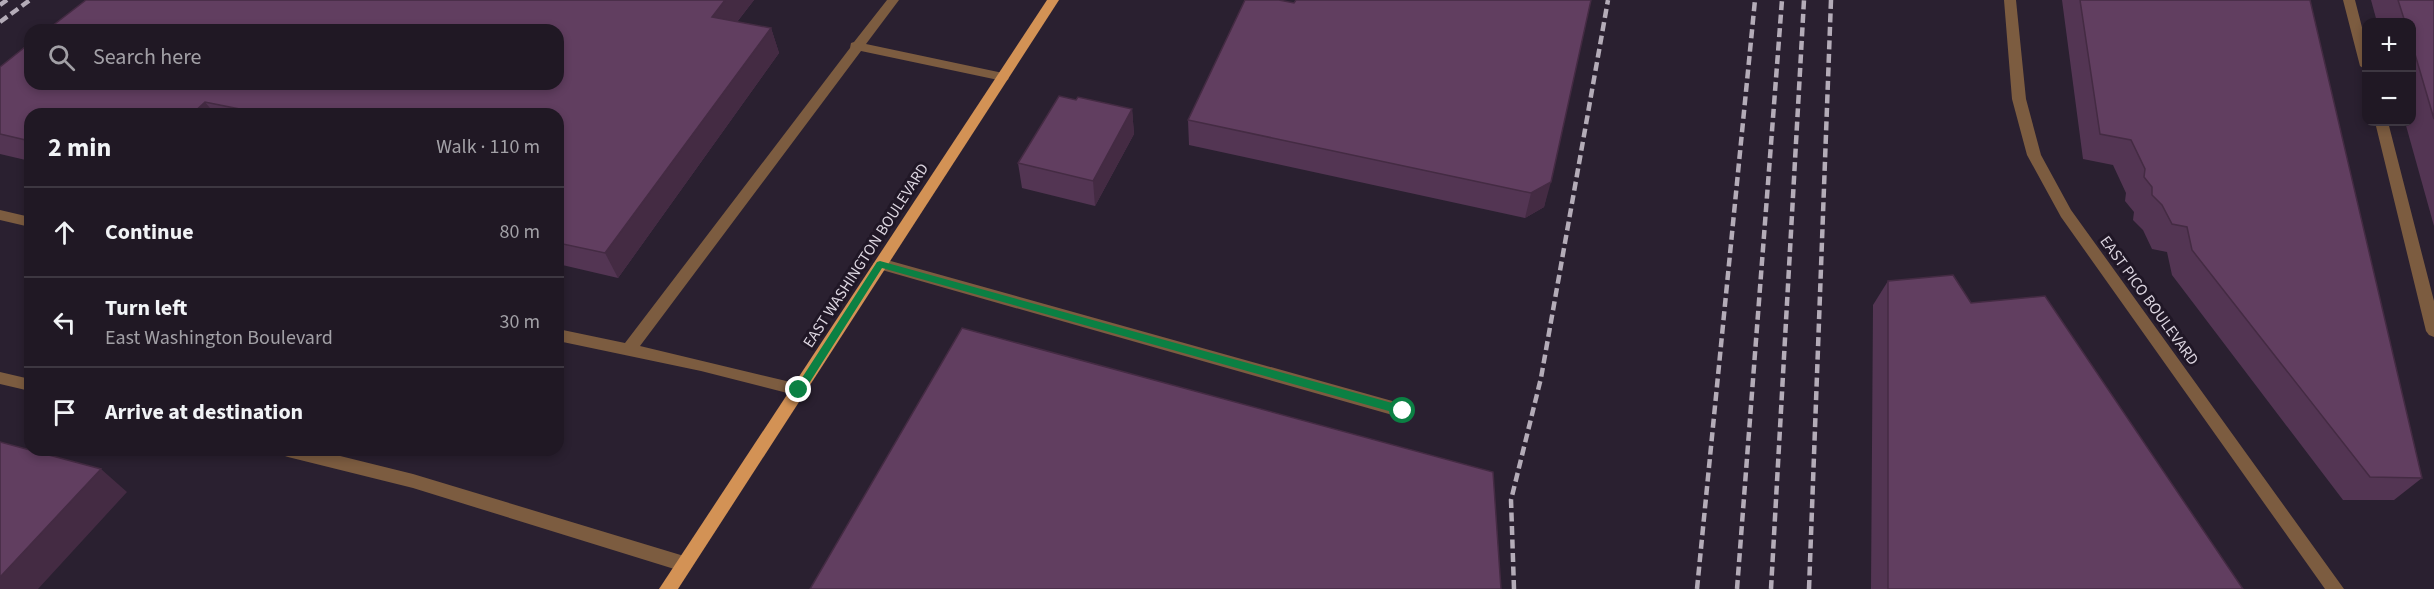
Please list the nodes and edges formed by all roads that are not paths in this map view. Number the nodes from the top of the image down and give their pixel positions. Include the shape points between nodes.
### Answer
1 (893, 0) edge
2 (1053, 0) edge
3 (2010, 0) edge
4 (2349, 0) edge
5 (855, 46) junction
6 (2362, 48) edge
7 (1003, 77) junction
8 (2382, 126) edge
9 (0, 215) edge
10 (24, 221) edge
11 (880, 264) junction
12 (2434, 331) edge
13 (564, 336) edge
14 (628, 350) junction
15 (0, 378) edge
16 (24, 384) edge
17 (799, 390) junction
18 (1403, 411) dead end
19 (312, 456) edge
20 (684, 564) junction
21 (668, 589) edge
22 (2335, 589) edge

1 - 5 street
2 - 7 main road, EAST WASHINGTON BOULEVARD
3 - 22 street, EAST PICO BOULEVARD via 2019,99 2034,155 2066,213
4 - 6 street
5 - 7 street
5 - 14 street
7 - 11 main road, EAST WASHINGTON BOULEVARD
8 - 12 street
9 - 10 street
11 - 17 main road, EAST WASHINGTON BOULEVARD
11 - 18 street
13 - 14 street
14 - 17 street
15 - 16 street
17 - 20 main road, EAST WASHINGTON BOULEVARD
19 - 20 street via 413,481
20 - 21 main road, EAST WASHINGTON BOULEVARD

